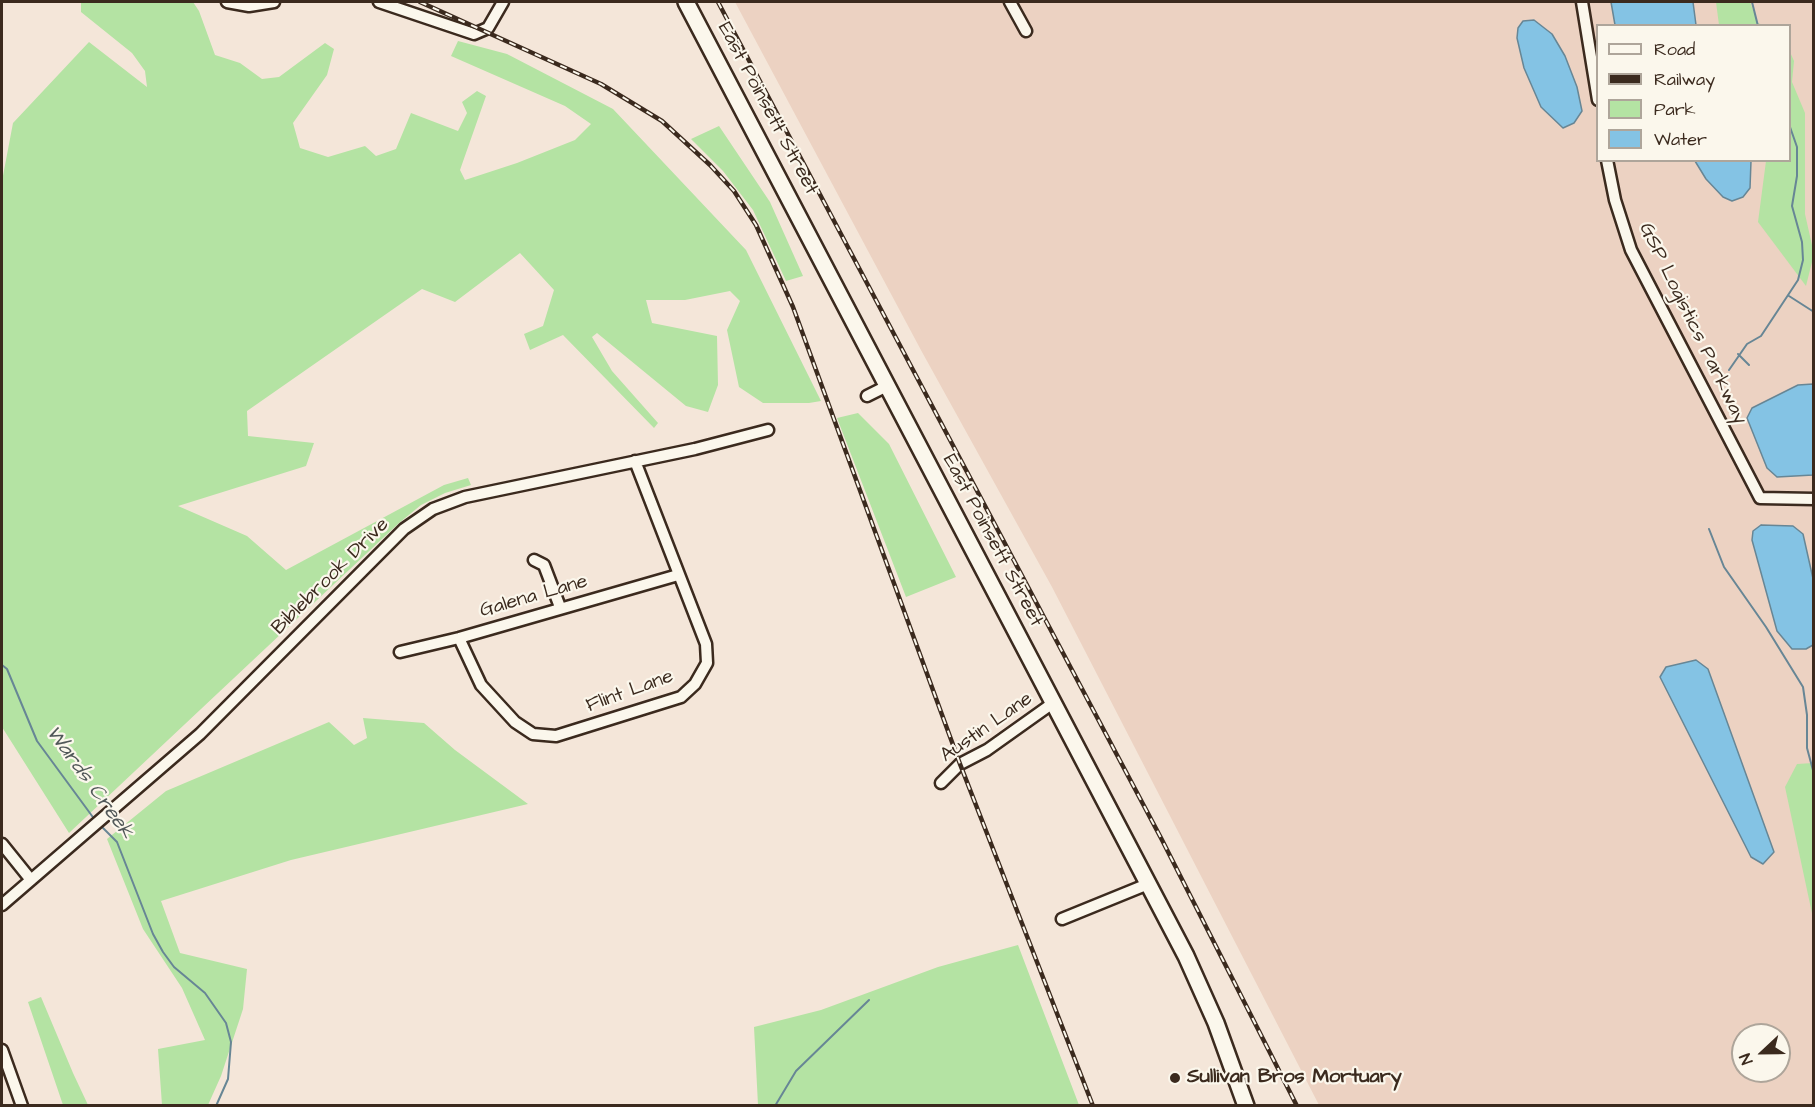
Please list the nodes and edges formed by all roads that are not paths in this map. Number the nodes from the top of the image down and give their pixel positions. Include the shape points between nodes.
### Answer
1 (227, 2) edge
2 (274, 2) edge
3 (379, 2) edge
4 (503, 2) edge
5 (686, 2) edge
6 (1010, 2) edge
7 (1582, 2) edge
8 (1026, 31) dead end
9 (1596, 88) edge
10 (1607, 162) edge
11 (886, 386) junction
12 (867, 396) dead end
13 (768, 430) dead end
14 (635, 461) junction
15 (1814, 500) edge
16 (534, 560) dead end
17 (678, 575) junction
18 (560, 607) junction
19 (459, 638) junction
20 (400, 652) dead end
21 (1053, 702) junction
22 (941, 783) dead end
23 (2, 844) edge
24 (31, 880) junction
25 (1148, 884) junction
26 (2, 905) edge
27 (1062, 920) dead end
28 (2, 1050) edge
29 (22, 1106) edge
30 (1246, 1106) edge

1 - 2 street via 249,6
3 - 4 street via 474,34 488,28
5 - 11 main road, East Poinsett Street
6 - 8 street
7 - 9 street
10 - 15 street, GSP Logistics Parkway via 1631,249 1760,498
11 - 12 street
11 - 21 main road, East Poinsett Street
13 - 14 street, Biblebrook Drive
14 - 17 street, Flint Lane
14 - 24 street, Biblebrook Drive via 465,497 418,518 230,706
16 - 18 street via 544,566
17 - 18 street, Galena Lane
17 - 19 street, Flint Lane via 706,644 707,663 695,684 681,697 556,736 533,734 515,722 481,685
18 - 19 street, Galena Lane
19 - 20 street, Galena Lane
21 - 22 street, Austin Lane via 987,750 960,764
21 - 25 main road, East Poinsett Street
23 - 24 street
24 - 26 street, Biblebrook Drive
25 - 27 street
25 - 30 main road, East Poinsett Street via 1200,987
28 - 29 street

